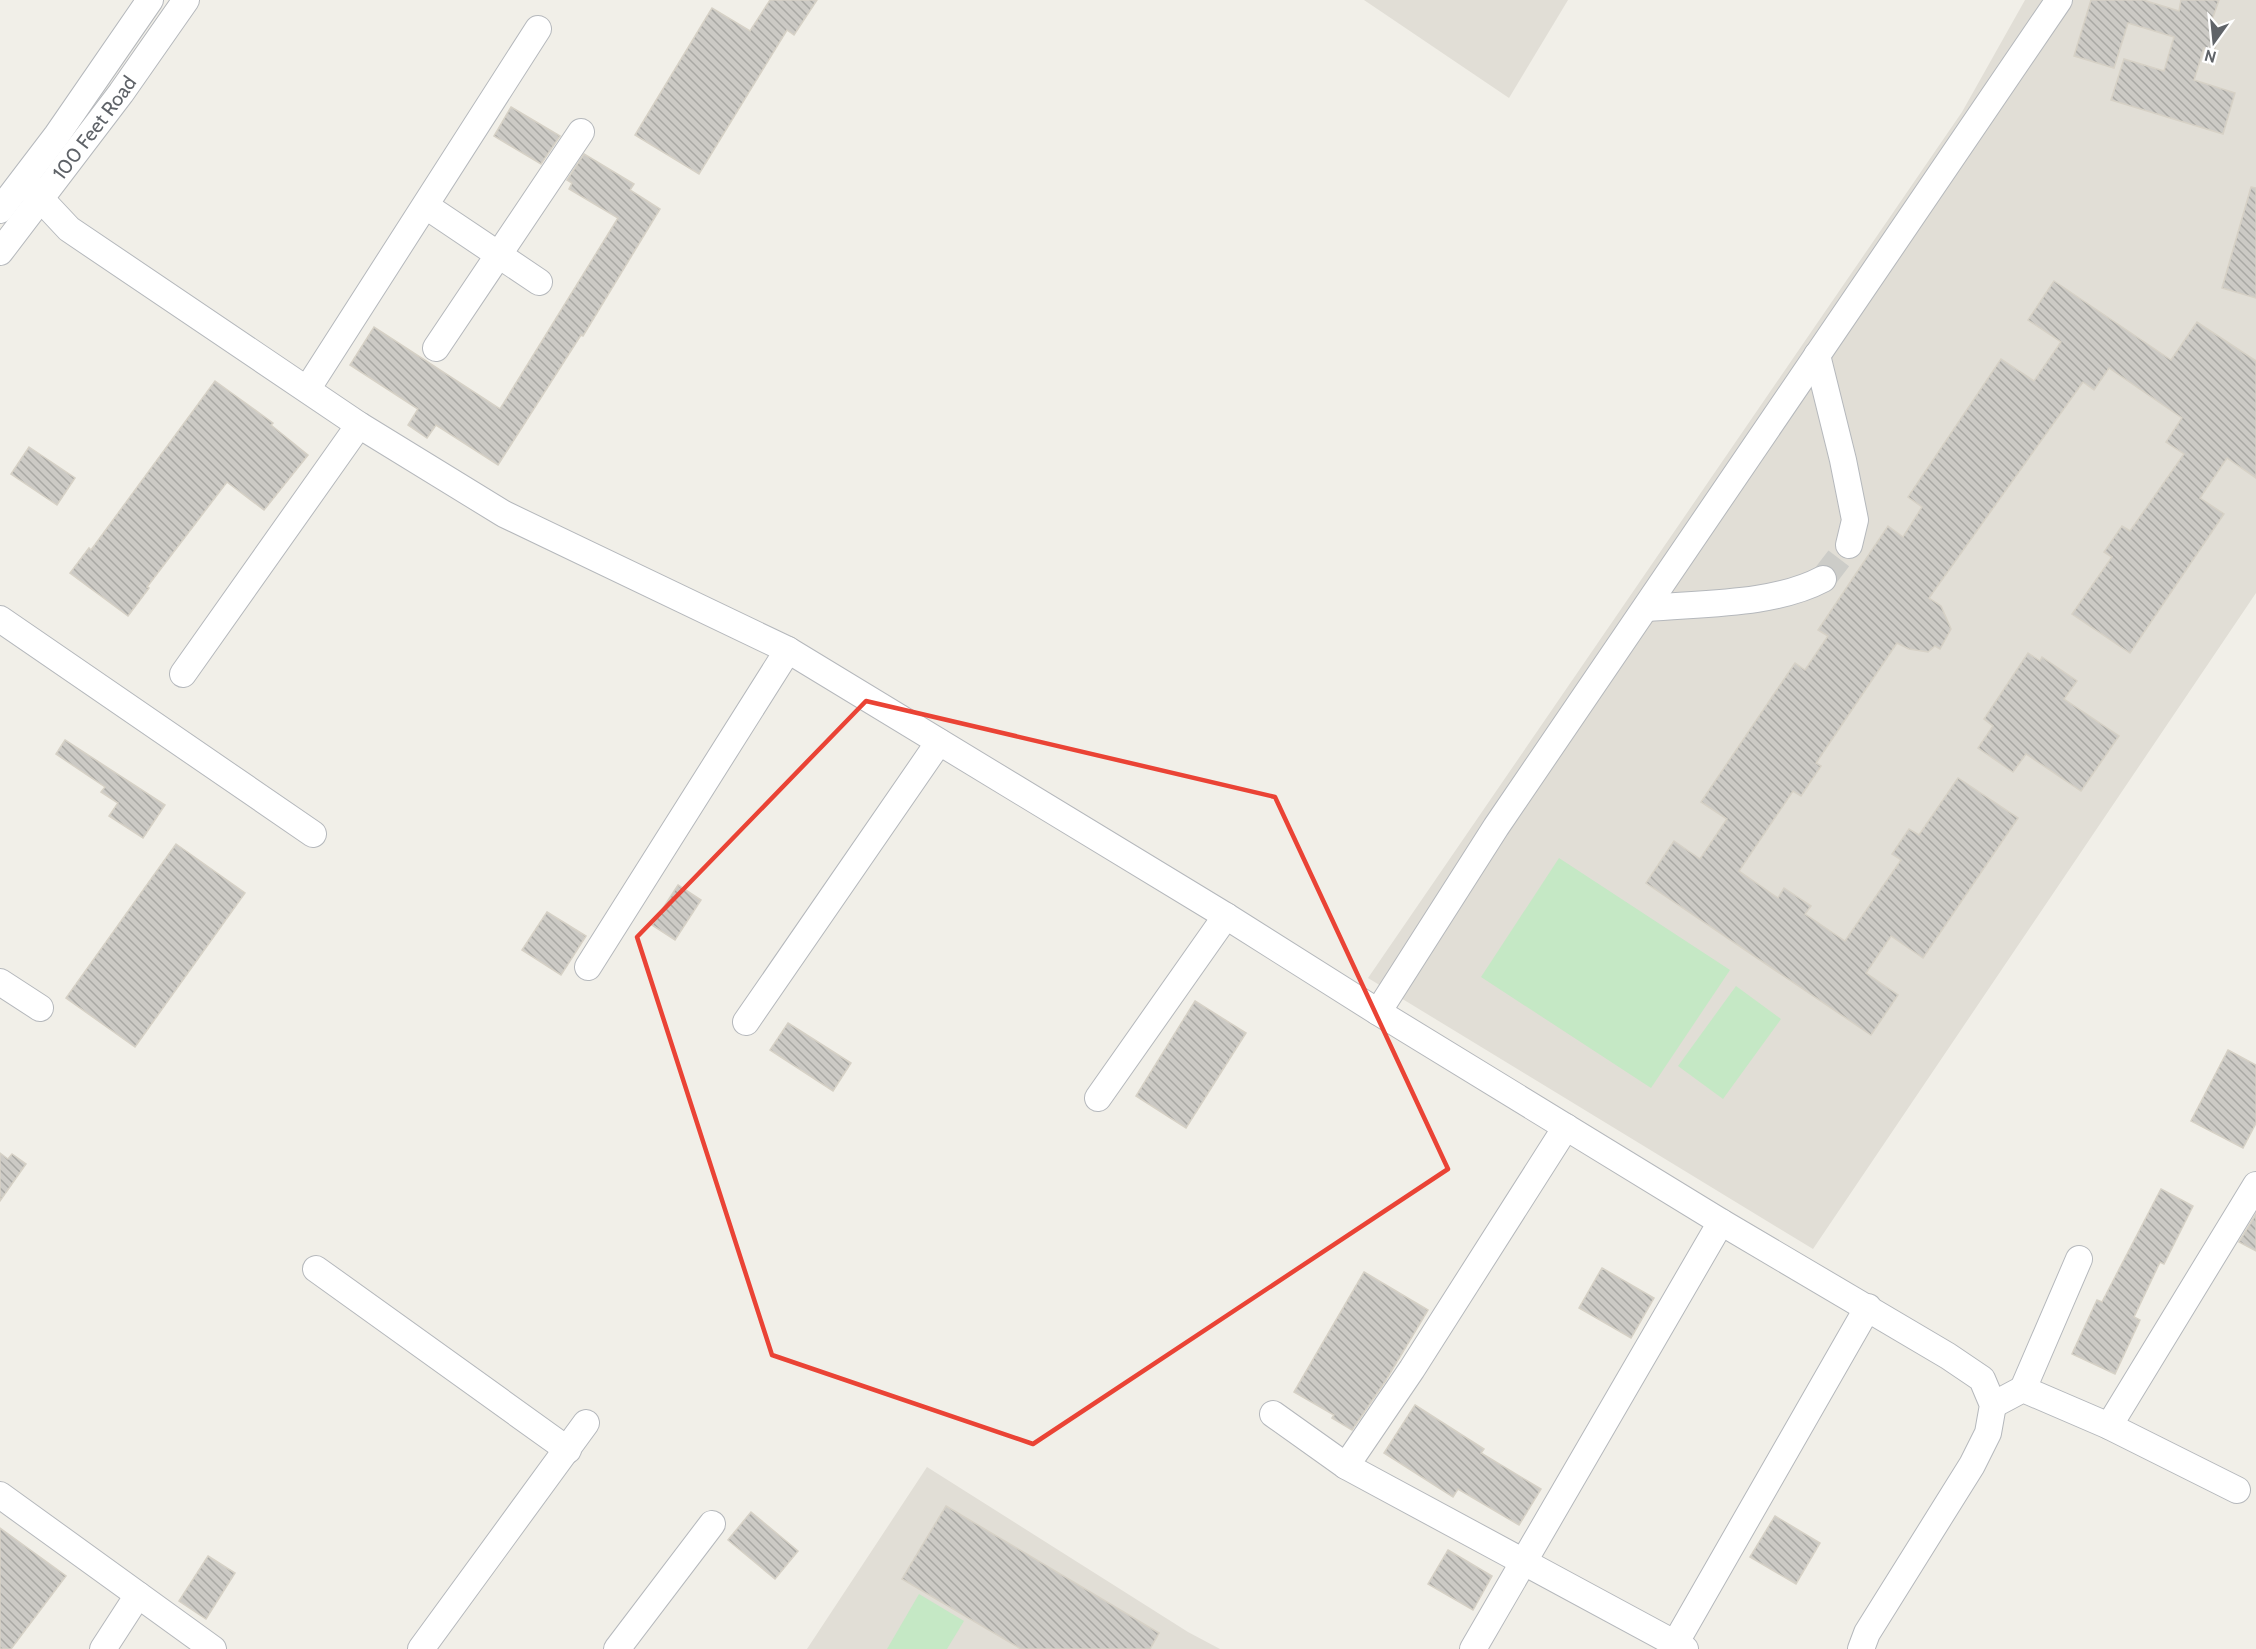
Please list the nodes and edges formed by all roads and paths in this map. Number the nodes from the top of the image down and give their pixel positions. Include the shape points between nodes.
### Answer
1 (150, 0) edge
2 (186, 0) edge
3 (2059, 0) edge
4 (538, 28) dead end
5 (581, 132) dead end
6 (24, 181) junction
7 (41, 200) junction
8 (426, 207) junction
9 (0, 210) edge
10 (0, 252) edge
11 (498, 255) junction
12 (539, 282) dead end
13 (436, 348) dead end
14 (1816, 355) junction
15 (308, 388) junction
16 (358, 425) junction
17 (1850, 545) tunnel mouth
18 (1824, 579) tunnel mouth
19 (1647, 608) junction
20 (0, 619) edge
21 (788, 650) junction
22 (183, 674) dead end
23 (939, 742) junction
24 (313, 834) dead end
25 (1226, 916) junction
26 (588, 967) dead end
27 (0, 982) edge
28 (40, 1008) dead end
29 (1378, 1012) junction
30 (746, 1022) dead end
31 (1098, 1098) dead end
32 (1566, 1127) junction
33 (2256, 1185) edge
34 (1721, 1222) junction
35 (2079, 1259) dead end
36 (316, 1269) dead end
37 (1868, 1307) junction
38 (2023, 1389) junction
39 (1993, 1405) junction
40 (1273, 1414) dead end
41 (586, 1423) dead end
42 (2109, 1426) junction
43 (568, 1450) junction
44 (1346, 1466) junction
45 (2237, 1490) dead end
46 (0, 1495) edge
47 (712, 1524) dead end
48 (1525, 1562) junction
49 (138, 1595) junction
50 (1677, 1647) edge
51 (103, 1649) edge
52 (213, 1649) edge
53 (421, 1649) edge
54 (617, 1649) edge
55 (1473, 1649) edge
56 (1861, 1649) edge

1 - 6 street, 100 Feet Road
2 - 7 street, 100 Feet Road
3 - 14 street
4 - 8 street
5 - 11 street
6 - 7 street
6 - 9 street, 100 Feet Road
7 - 10 street, 100 Feet Road
7 - 15 street via 69,229
8 - 11 street
8 - 15 street
11 - 12 street
11 - 13 street
14 - 17 street via 1855,520
14 - 19 street
15 - 16 street
16 - 21 street via 507,516
16 - 22 street
18 - 19 street via 1783,595
19 - 29 street via 1496,827
20 - 24 street
21 - 23 street
21 - 26 street
23 - 25 street
23 - 30 street
25 - 29 street
25 - 31 street
27 - 28 street
29 - 32 street
32 - 34 street
32 - 44 street
33 - 42 street
34 - 37 street
34 - 48 street
35 - 38 street
36 - 43 street
37 - 39 street via 1982,1379
37 - 50 street
38 - 39 street
38 - 42 street
39 - 56 street via 1983,1447 1867,1633
40 - 44 street
41 - 43 street
42 - 45 street
43 - 53 street
44 - 48 street
46 - 49 street
47 - 54 street
48 - 50 street
48 - 55 street
49 - 51 street
49 - 52 street

